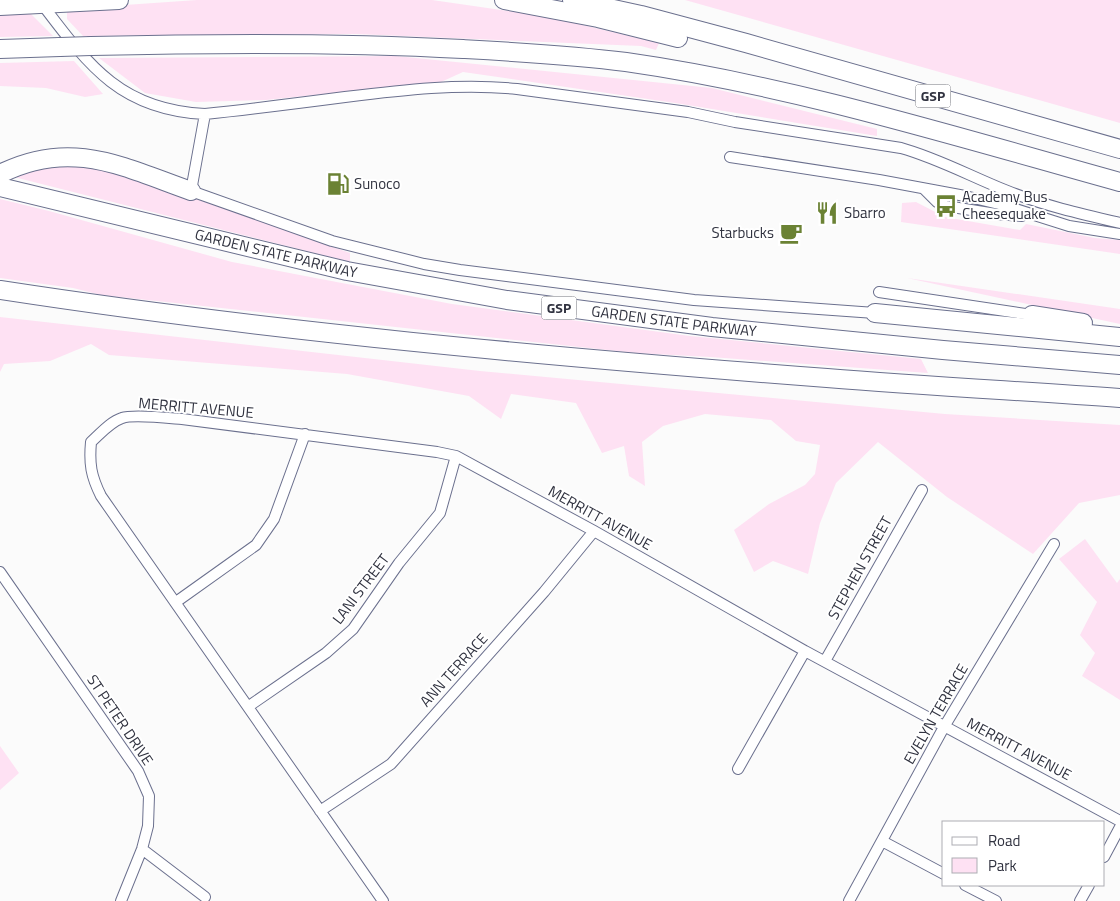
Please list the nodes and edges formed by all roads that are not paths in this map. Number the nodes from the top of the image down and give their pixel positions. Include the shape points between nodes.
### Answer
1 (119, 0) edge
2 (504, 0) edge
3 (572, 0) edge
4 (40, 2) edge
5 (0, 6) edge
6 (746, 43) junction
7 (0, 49) edge
8 (205, 114) junction
9 (1120, 149) edge
10 (730, 158) dead end
11 (1120, 182) edge
12 (2, 183) edge
13 (191, 192) junction
14 (1120, 223) edge
15 (1120, 234) edge
16 (0, 290) edge
17 (879, 292) dead end
18 (875, 313) joint
19 (1032, 315) joint
20 (1120, 329) edge
21 (1120, 337) edge
22 (1120, 365) edge
23 (1120, 398) edge
24 (305, 434) junction
25 (456, 456) junction
26 (922, 490) dead end
27 (594, 531) junction
28 (1054, 544) dead end
29 (0, 572) edge
30 (176, 602) junction
31 (805, 651) junction
32 (824, 662) junction
33 (249, 706) junction
34 (944, 727) junction
35 (738, 769) dead end
36 (320, 811) junction
37 (1120, 821) edge
38 (1120, 827) edge
39 (882, 841) junction
40 (142, 850) junction
41 (1105, 855) edge
42 (942, 873) edge
43 (967, 886) edge
44 (1088, 886) edge
45 (205, 897) dead end
46 (121, 901) edge
47 (383, 901) edge
48 (848, 901) edge
49 (996, 901) edge
50 (1080, 901) edge

1 - 4 highway
2 - 6 highway via 680,38
3 - 6 highway, GSP
4 - 5 highway
4 - 8 street via 81,54 116,86 153,105
6 - 9 highway, GSP
7 - 11 highway, GSP, bridge via 213,44 385,45 534,53 624,62 704,74 826,101
8 - 13 street
8 - 14 street via 407,90 517,89 688,112 901,148 1025,197
10 - 15 street via 879,180 924,189 946,206 1036,216 1084,230
12 - 13 highway via 34,161 78,156 113,164
12 - 22 highway, GARDEN STATE PARKWAY / GSP via 347,271 508,300 728,329
13 - 18 street via 323,238 424,264 679,298
16 - 23 highway via 184,316 507,350 802,376
17 - 19 street
18 - 21 highway
19 - 20 highway
24 - 25 street, MERRITT AVENUE
24 - 30 street via 274,518 256,545
24 - 30 street, MERRITT AVENUE via 182,419 123,417 91,442 89,461 101,496
25 - 27 street, MERRITT AVENUE
25 - 33 street, LANI STREET via 440,513 399,563 353,629 326,653
26 - 32 street, STEPHEN STREET
27 - 31 street, MERRITT AVENUE
27 - 36 street, ANN TERRACE via 391,764
28 - 34 street, EVELYN TERRACE
29 - 40 street, ST PETER DRIVE via 138,771 149,796 148,826
30 - 33 street, MERRITT AVENUE
31 - 32 street, MERRITT AVENUE
31 - 35 street
32 - 34 street, MERRITT AVENUE
33 - 36 street, MERRITT AVENUE
34 - 37 street, MERRITT AVENUE
34 - 39 street, EVELYN TERRACE
36 - 47 street, MERRITT AVENUE
38 - 41 street
39 - 42 street
39 - 48 street, EVELYN TERRACE
40 - 45 street
40 - 46 street, ST PETER DRIVE
43 - 49 street
44 - 50 street

